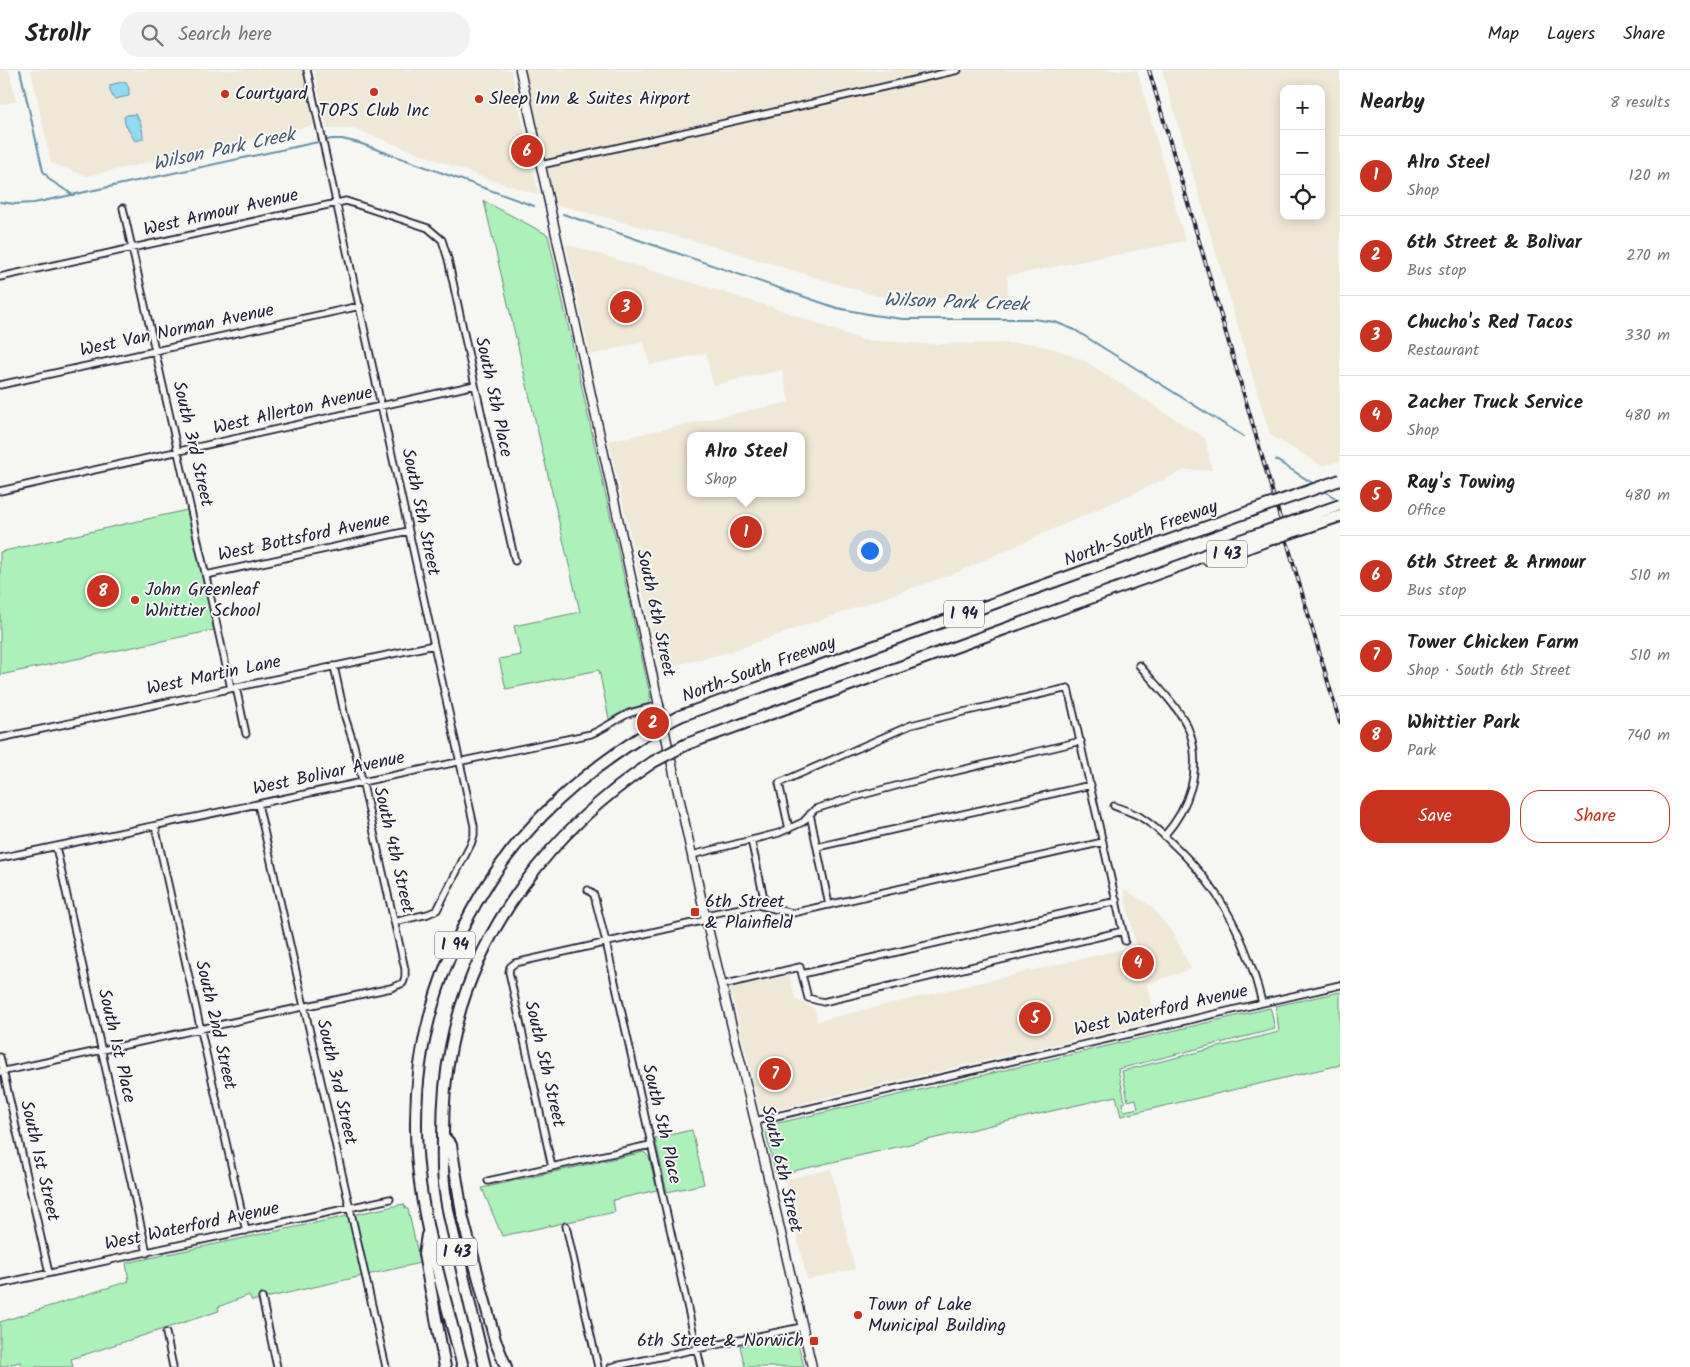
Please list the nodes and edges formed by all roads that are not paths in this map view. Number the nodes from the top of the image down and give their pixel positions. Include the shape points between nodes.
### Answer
1 (307, 70) edge
2 (520, 70) edge
3 (958, 70) edge
4 (541, 165) junction
5 (337, 203) junction
6 (123, 208) dead end
7 (442, 240) joint
8 (132, 248) junction
9 (0, 277) edge
10 (360, 306) junction
11 (156, 351) junction
12 (0, 385) edge
13 (475, 385) junction
14 (382, 407) junction
15 (179, 452) junction
16 (1340, 480) edge
17 (0, 491) edge
18 (1340, 505) edge
19 (1340, 516) edge
20 (408, 531) junction
21 (1264, 537) junction
22 (515, 560) dead end
23 (206, 575) junction
24 (434, 644) junction
25 (1139, 665) dead end
26 (334, 666) junction
27 (234, 688) junction
28 (660, 705) junction
29 (246, 734) dead end
30 (0, 738) edge
31 (1081, 741) junction
32 (460, 761) junction
33 (362, 781) junction
34 (1091, 785) junction
35 (258, 804) junction
36 (1114, 806) dead end
37 (810, 814) junction
38 (155, 826) junction
39 (789, 829) junction
40 (1164, 836) junction
41 (751, 840) junction
42 (1103, 842) junction
43 (56, 847) junction
44 (817, 847) junction
45 (692, 855) junction
46 (0, 858) edge
47 (588, 890) dead end
48 (1117, 901) junction
49 (829, 905) junction
50 (766, 907) junction
51 (706, 918) junction
52 (394, 922) junction
53 (1123, 931) junction
54 (1125, 941) dead end
55 (606, 942) junction
56 (802, 974) junction
57 (722, 985) junction
58 (1340, 985) edge
59 (1262, 1003) junction
60 (304, 1007) junction
61 (200, 1029) junction
62 (102, 1050) junction
63 (0, 1057) edge
64 (2, 1072) edge
65 (755, 1121) junction
66 (443, 1136) junction
67 (650, 1145) junction
68 (552, 1168) junction
69 (488, 1181) dead end
70 (390, 1200) dead end
71 (350, 1208) junction
72 (566, 1226) dead end
73 (428, 1229) junction
74 (246, 1231) junction
75 (147, 1253) junction
76 (49, 1273) junction
77 (0, 1284) edge
78 (262, 1298) dead end
79 (802, 1327) junction
80 (166, 1332) dead end
81 (697, 1349) junction
82 (173, 1367) edge
83 (277, 1367) edge
84 (386, 1367) edge
85 (445, 1367) edge
86 (463, 1367) edge
87 (486, 1367) edge
88 (506, 1367) edge
89 (598, 1367) edge
90 (611, 1367) edge
91 (701, 1367) edge
92 (812, 1367) edge

1 - 5 street, South 5th Street
2 - 4 street, South 6th Street
3 - 4 street
4 - 28 street, South 6th Street
5 - 7 street, West Armour Avenue via 346,201 428,228
5 - 8 street, West Armour Avenue
5 - 10 street, South 5th Street
6 - 8 street, South 3rd Street
7 - 13 street, South 5th Place
8 - 9 street, West Armour Avenue
8 - 11 street, South 3rd Street
10 - 11 street, West Van Norman Avenue
10 - 14 street, South 5th Street
11 - 12 street, West Van Norman Avenue
11 - 15 street, South 3rd Street
13 - 14 street, West Allerton Avenue
13 - 22 street, South 5th Place
14 - 15 street, West Allerton Avenue
14 - 20 street, South 5th Street
15 - 17 street, West Allerton Avenue
15 - 23 street, South 3rd Street
16 - 73 highway, North-South Freeway / I 94, bridge via 680,716 600,764 542,816 486,884 448,961 426,1029 418,1089 416,1126
18 - 21 highway, I 94, bridge
19 - 21 highway, I 43, bridge
20 - 23 street, West Bottsford Avenue
20 - 24 street, South 5th Street
21 - 66 highway, I 94, bridge via 1226,545 1187,563 686,744 653,762 608,794 570,828 536,866 487,944 469,984 451,1046 445,1083
23 - 27 street, South 3rd Street
24 - 26 street, West Martin Lane
24 - 32 street, South 5th Street
25 - 40 street via 1176,708 1190,732 1194,755 1187,803
26 - 27 street, West Martin Lane
26 - 33 street, South 4th Street
27 - 29 street, South 3rd Street
27 - 30 street, West Martin Lane
28 - 32 street, West Bolivar Avenue via 628,714 591,734
28 - 45 street, South 6th Street
31 - 34 street
31 - 37 street via 903,784 815,809
31 - 39 street via 1068,688 912,725 780,783
32 - 33 street, West Bolivar Avenue
32 - 52 street, South 5th Street via 474,826 471,844 437,910
33 - 35 street, West Bolivar Avenue
33 - 52 street, South 4th Street
34 - 42 street
34 - 44 street
35 - 38 street, West Bolivar Avenue
35 - 60 street, South 3rd Street
36 - 40 street via 1139,816
37 - 39 street
37 - 44 street
38 - 43 street, West Bolivar Avenue
38 - 61 street, South 2nd Street
39 - 41 street
40 - 59 street via 1191,861 1217,893 1249,959
41 - 45 street
41 - 50 street
42 - 48 street
42 - 49 street
43 - 46 street, West Bolivar Avenue
43 - 62 street, South 1st Place
44 - 49 street
45 - 51 street, South 6th Street
47 - 55 street, South 5th Place via 594,895
48 - 53 street
48 - 56 street
49 - 50 street via 793,913
50 - 51 street via 757,905
51 - 55 street
51 - 57 street, South 6th Street
52 - 60 street, South 4th Street via 405,969 403,983
53 - 54 street
53 - 56 street via 823,1002 808,998
55 - 67 street, South 5th Place
55 - 68 street, South 5th Street via 515,963 508,972
56 - 57 street via 800,967
57 - 65 street, South 6th Street
58 - 59 street, West Waterford Avenue
59 - 65 street, West Waterford Avenue
60 - 61 street
60 - 71 street, South 3rd Street
61 - 62 street
61 - 74 street, South 2nd Street
62 - 64 street
62 - 75 street, South 1st Place
63 - 64 street, South 1st Street
64 - 76 street, South 1st Street
65 - 79 street, South 6th Street
66 - 87 highway, I 43 via 443,1177 449,1216
66 - 88 highway via 451,1145 463,1219 495,1340
67 - 68 street
67 - 81 street, South 5th Place
68 - 69 street
70 - 71 street, West Waterford Avenue
71 - 74 street, West Waterford Avenue
71 - 84 street, South 3rd Street
72 - 89 street
73 - 85 highway via 424,1254
73 - 86 highway, North-South Freeway / I 94
74 - 75 street, West Waterford Avenue
75 - 76 street, West Waterford Avenue
76 - 77 street, West Waterford Avenue
78 - 83 street
79 - 81 street
79 - 92 street, South 6th Street
80 - 82 street
81 - 90 street
81 - 91 street, South 5th Place

